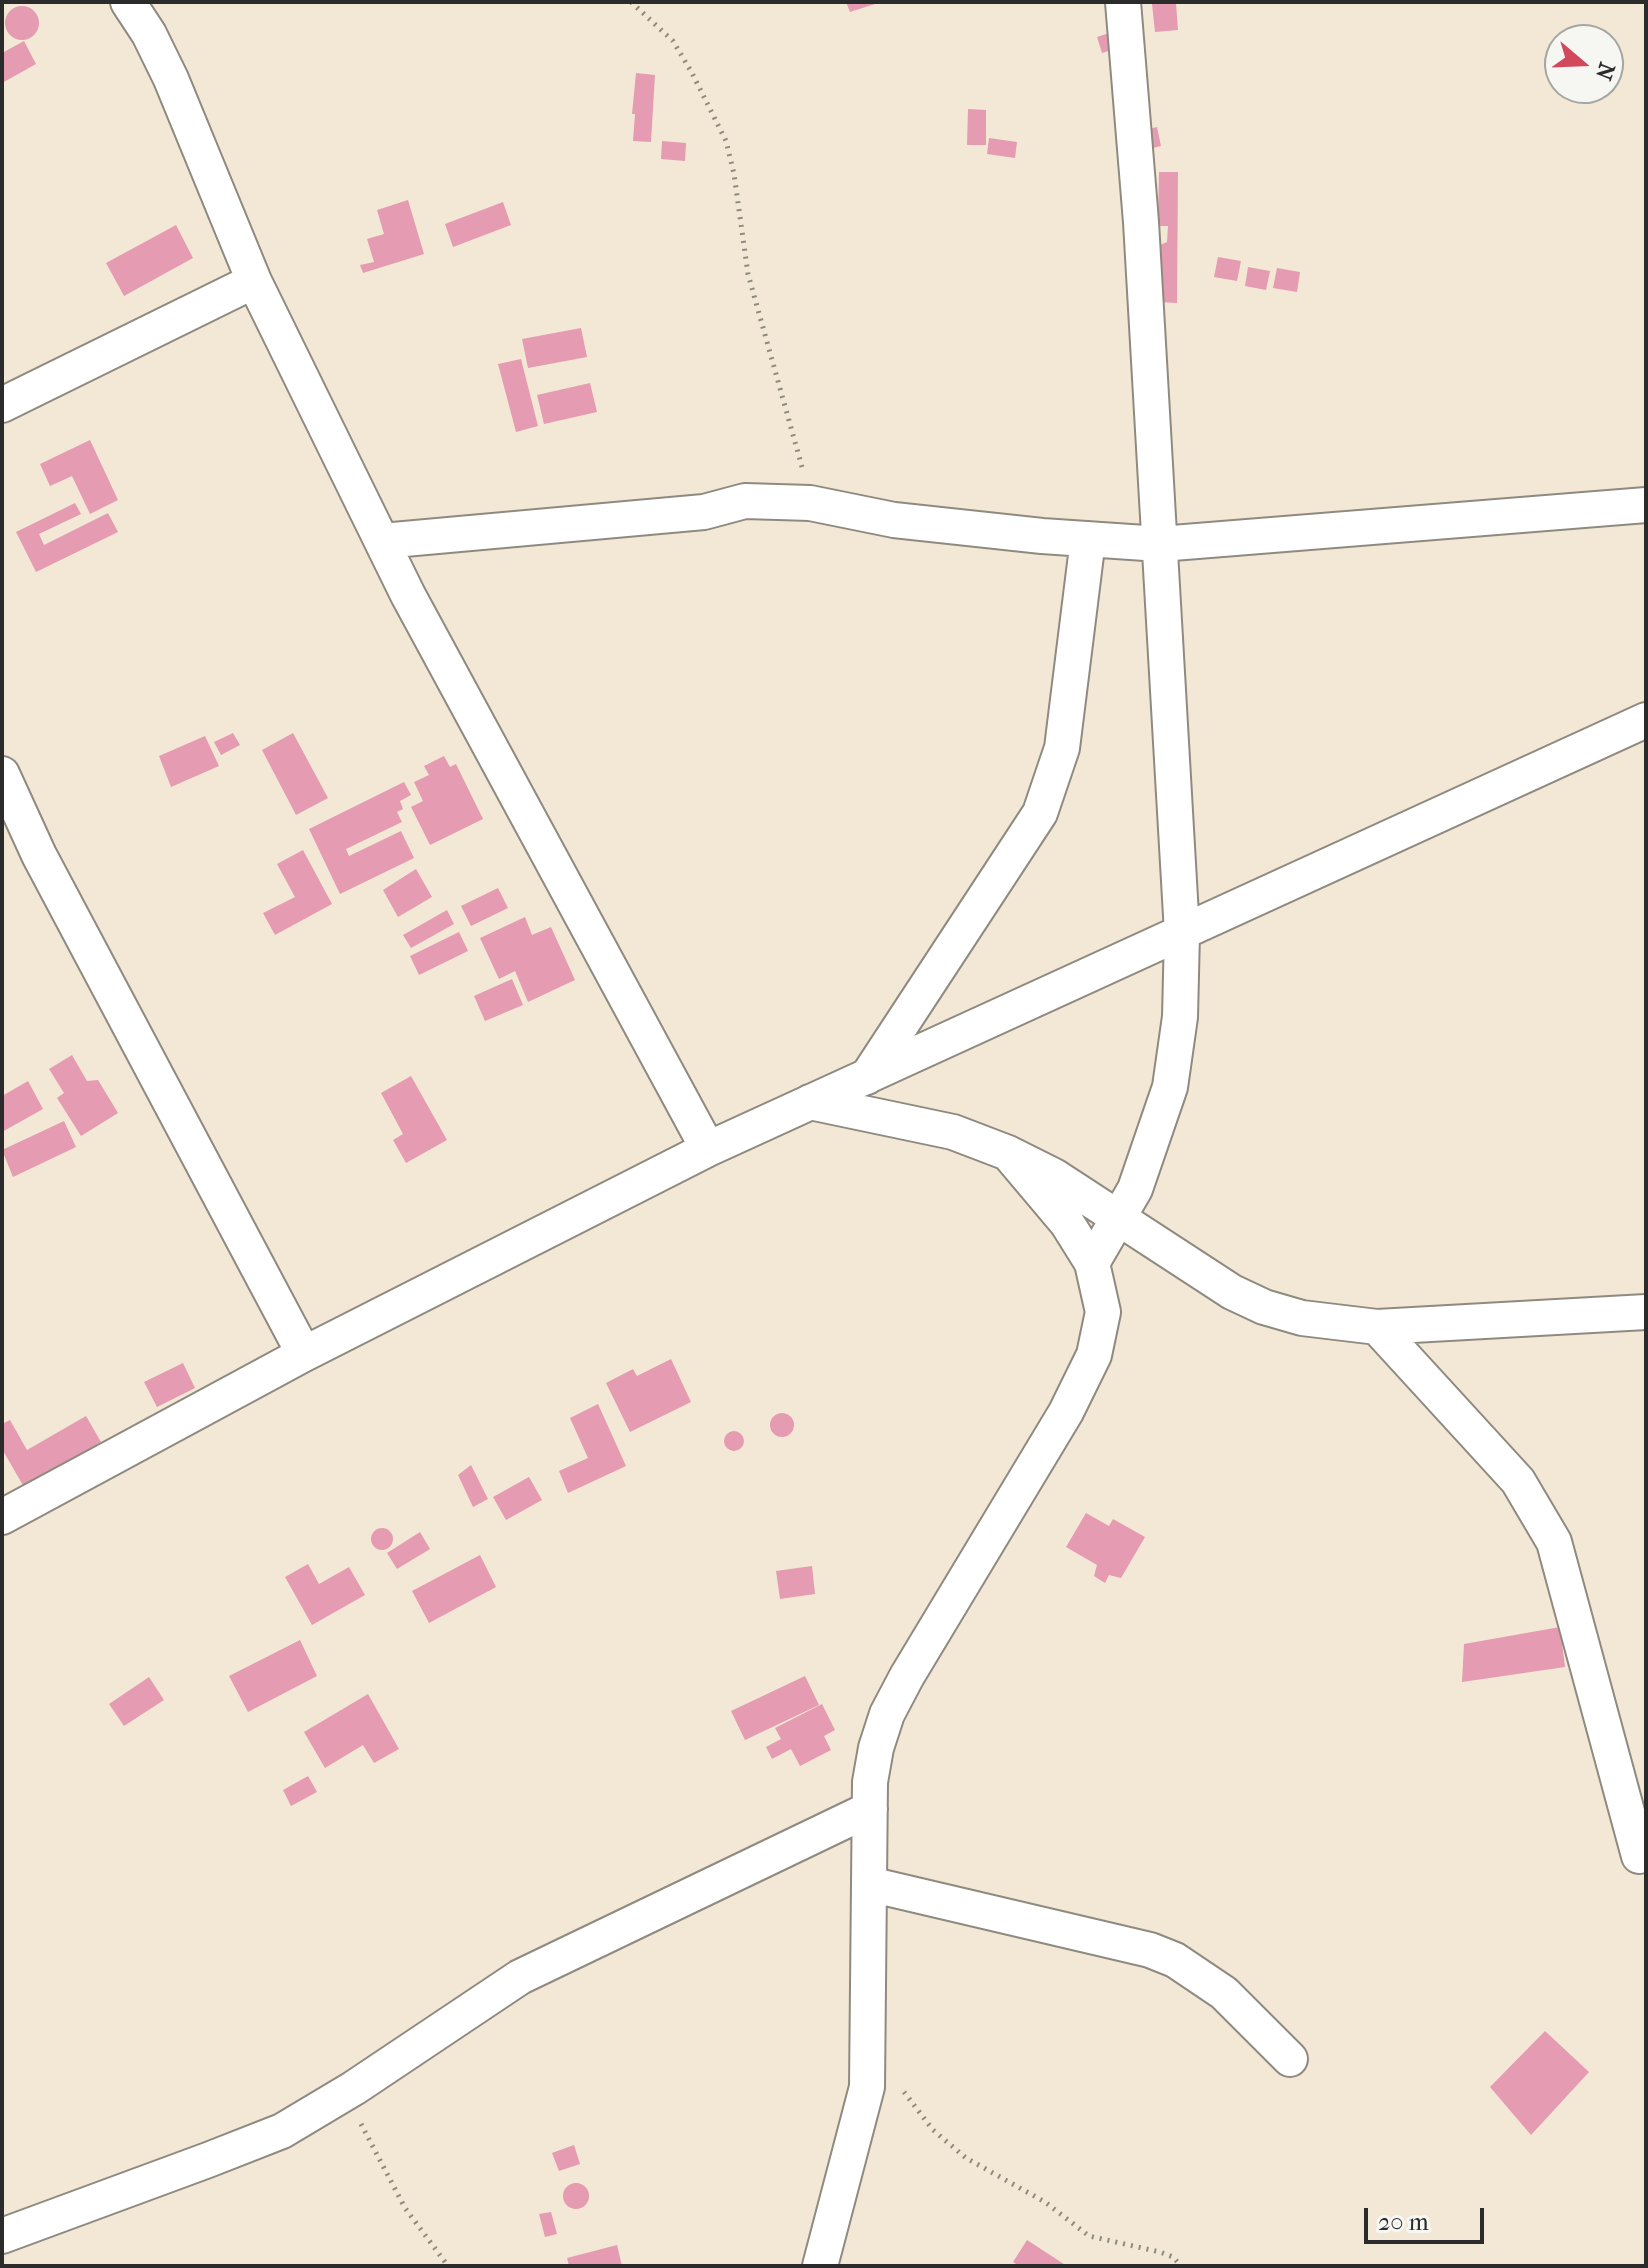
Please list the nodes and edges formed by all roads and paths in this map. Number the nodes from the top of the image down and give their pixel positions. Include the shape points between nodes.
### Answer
1 (128, 2) edge
2 (631, 2) edge
3 (1123, 2) edge
4 (254, 281) junction
5 (2, 405) edge
6 (810, 503) junction
7 (1646, 505) edge
8 (1088, 539) junction
9 (382, 541) junction
10 (1160, 544) junction
11 (1646, 720) edge
12 (2, 774) edge
13 (1182, 933) junction
14 (867, 1077) junction
15 (810, 1102) junction
16 (708, 1149) junction
17 (1008, 1153) junction
18 (1120, 1219) junction
19 (1092, 1263) junction
20 (1644, 1321) edge
21 (1377, 1327) junction
22 (304, 1354) junction
23 (2, 1517) edge
24 (870, 1809) junction
25 (1639, 1856) dead end
26 (869, 1884) junction
27 (1290, 2059) dead end
28 (901, 2086) dead end
29 (345, 2094) junction
30 (2, 2236) edge
31 (448, 2266) edge
32 (820, 2266) edge
33 (1181, 2266) edge

1 - 4 street via 171,79
2 - 6 path via 673,41 726,141 748,274
3 - 10 street
4 - 5 street
4 - 9 street
6 - 8 street via 894,520
6 - 9 street via 745,501 704,512
7 - 10 street
8 - 10 street
8 - 14 street via 1062,748 1040,813
9 - 16 street
10 - 13 street
11 - 13 street
12 - 22 street via 39,855
13 - 14 street
13 - 18 street via 1180,1017 1170,1087
14 - 15 street
15 - 16 street
15 - 17 street via 953,1132
16 - 22 street
17 - 18 street
17 - 19 street via 1067,1223
18 - 19 street
18 - 21 street via 1264,1307 1302,1318
19 - 24 street via 1103,1312 1094,1355 1066,1412 887,1714 876,1748
20 - 21 street
21 - 25 street via 1518,1481 1554,1542
22 - 23 street
24 - 26 street
24 - 29 street via 520,1977
26 - 27 street via 1175,1960 1224,1993
26 - 32 street via 867,2087
28 - 33 path via 933,2130 966,2158 1045,2202 1089,2236 1160,2252
29 - 30 street via 282,2131
29 - 31 path via 405,2208

